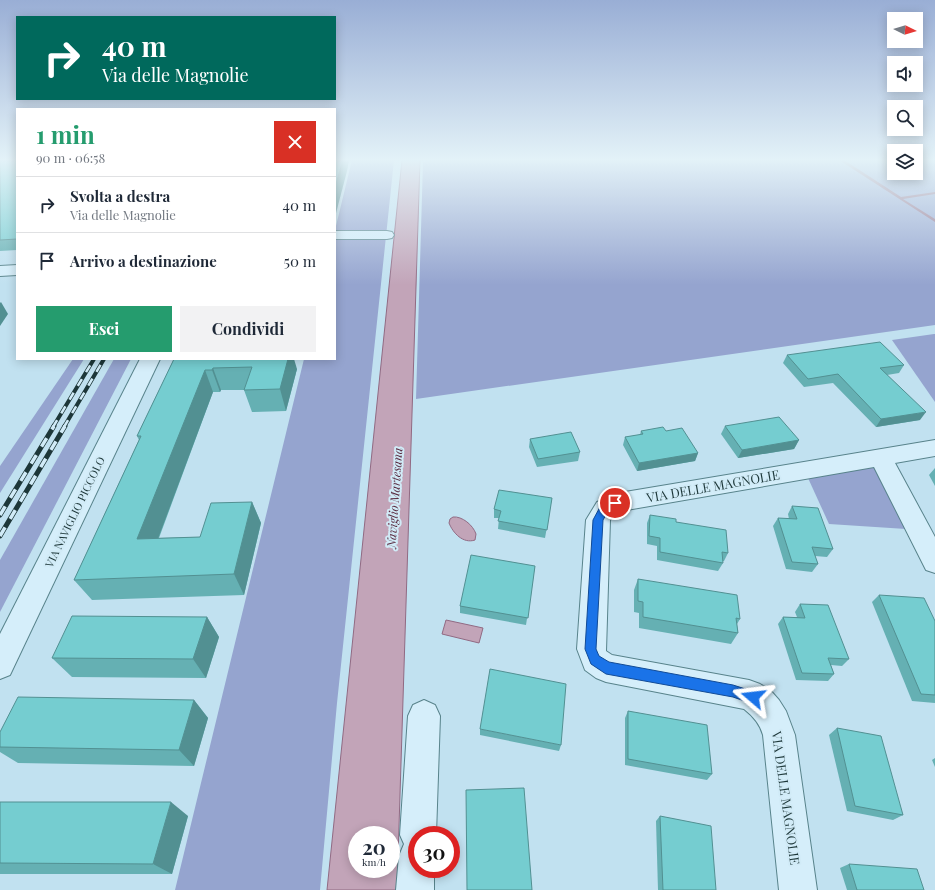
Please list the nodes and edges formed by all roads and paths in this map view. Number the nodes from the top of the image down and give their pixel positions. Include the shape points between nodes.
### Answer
1 (336, 235) edge
2 (387, 235) dead end
3 (16, 270) edge
4 (0, 271) edge
5 (150, 360) edge
6 (935, 448) edge
7 (880, 457) junction
8 (935, 562) edge
9 (0, 666) edge
10 (424, 716) dead end
11 (418, 826) edge
12 (416, 878) edge
13 (415, 890) edge
14 (798, 890) edge

1 - 2 street
3 - 4 street
5 - 9 street, VIA NAVIGLIO PICCOLO
6 - 7 street, VIA DELLE MAGNOLIE
7 - 8 street
7 - 14 street, VIA DELLE MAGNOLIE via 619,502 603,509 598,520 592,655 606,668 741,693 749,695 765,706 774,719 779,735
10 - 11 street
12 - 13 street

